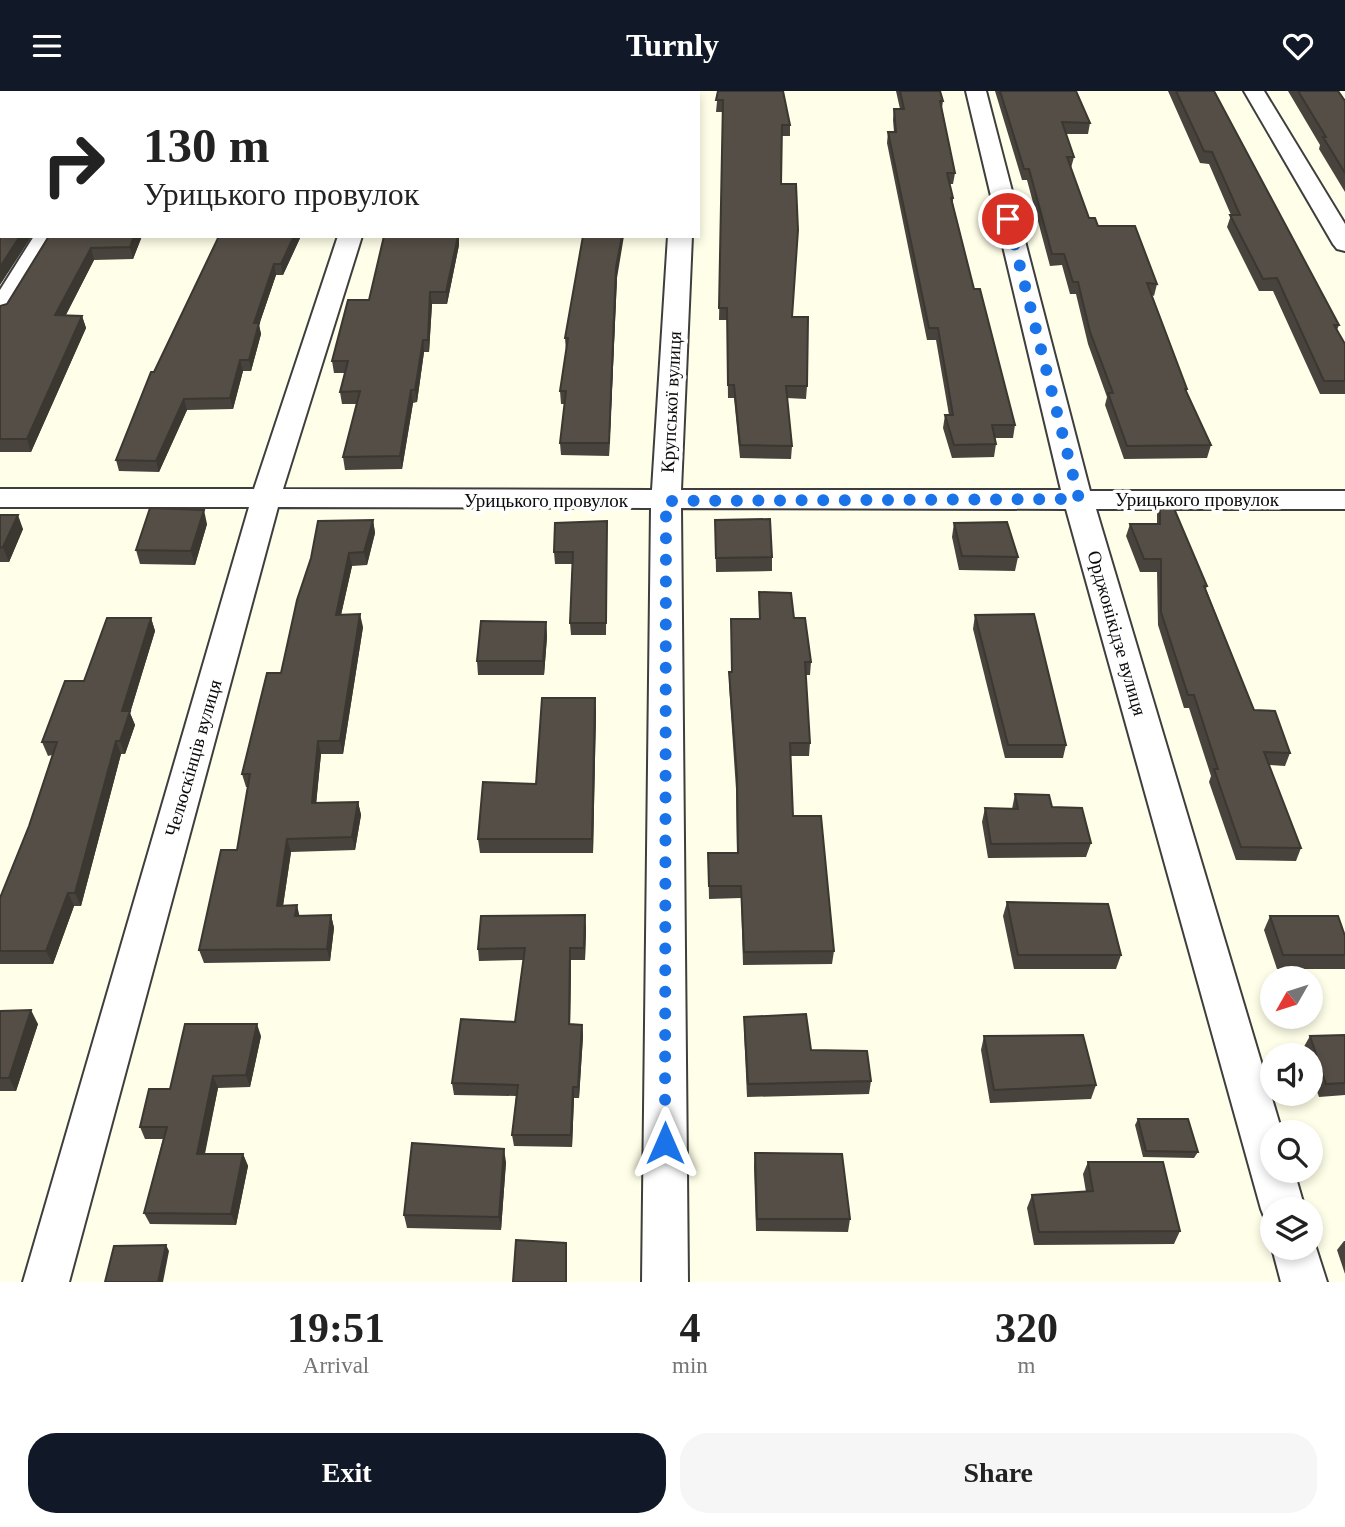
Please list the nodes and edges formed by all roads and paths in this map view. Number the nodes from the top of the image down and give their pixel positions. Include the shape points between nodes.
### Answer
1 (976, 91) edge
2 (1254, 91) edge
3 (45, 238) edge
4 (349, 238) edge
5 (680, 238) edge
6 (1345, 244) edge
7 (0, 310) edge
8 (0, 498) edge
9 (266, 498) junction
10 (1079, 499) junction
11 (1345, 500) edge
12 (666, 501) junction
13 (1260, 1129) edge
14 (1298, 1260) edge
15 (46, 1282) edge
16 (665, 1282) edge
17 (1304, 1282) edge

1 - 10 street, Орджонікідзе вулиця
2 - 6 street
3 - 7 street
4 - 9 street, Челюскінців вулиця
5 - 12 street, Крупської вулиця
8 - 9 street, Урицького провулок
9 - 12 street, Урицького провулок
9 - 15 street, Челюскінців вулиця
10 - 11 street, Урицького провулок
10 - 12 street, Урицького провулок
10 - 13 street, Орджонікідзе вулиця
12 - 16 street, Крупської вулиця
14 - 17 street

